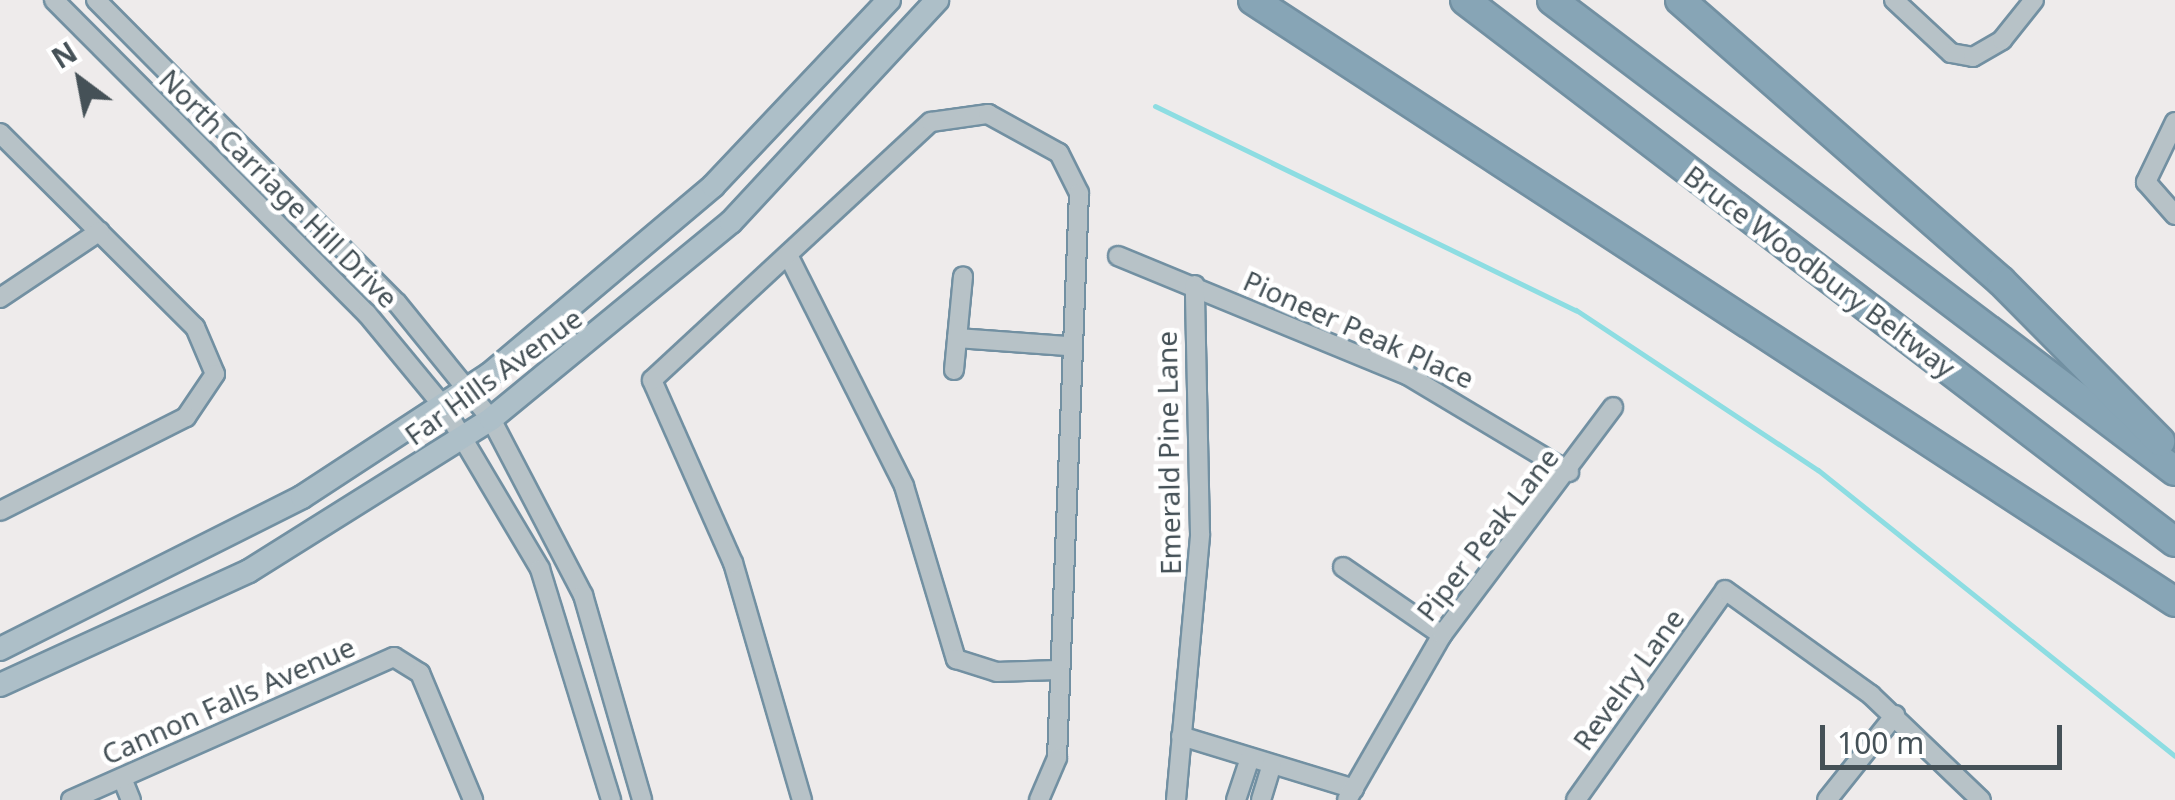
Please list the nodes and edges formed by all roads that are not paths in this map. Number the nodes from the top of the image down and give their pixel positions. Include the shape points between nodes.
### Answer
1 (54, 0) edge
2 (96, 0) edge
3 (889, 0) edge
4 (937, 0) edge
5 (1254, 0) edge
6 (1465, 0) edge
7 (1552, 0) edge
8 (1680, 0) edge
9 (1894, 0) edge
10 (2034, 0) edge
11 (2175, 122) edge
12 (0, 134) edge
13 (2175, 215) edge
14 (100, 230) junction
15 (788, 255) junction
16 (1118, 256) dead end
17 (962, 276) dead end
18 (1194, 285) junction
19 (0, 298) edge
20 (957, 338) junction
21 (1067, 346) junction
22 (954, 370) dead end
23 (480, 404) junction
24 (1613, 407) dead end
25 (455, 423) junction
26 (2175, 456) edge
27 (1569, 472) junction
28 (2175, 472) edge
29 (0, 511) edge
30 (2175, 542) edge
31 (1343, 568) dead end
32 (2175, 602) edge
33 (1442, 635) junction
34 (0, 649) edge
35 (1056, 670) junction
36 (0, 686) edge
37 (1896, 715) junction
38 (1180, 736) junction
39 (1250, 758) junction
40 (1272, 765) junction
41 (122, 778) junction
42 (1351, 794) edge
43 (71, 800) edge
44 (132, 800) edge
45 (473, 800) edge
46 (611, 800) edge
47 (642, 800) edge
48 (802, 800) edge
49 (1040, 800) edge
50 (1176, 800) edge
51 (1236, 800) edge
52 (1261, 800) edge
53 (1576, 800) edge
54 (1827, 800) edge
55 (1981, 800) edge

1 - 25 street, North Carriage Hill Drive via 367,314
2 - 23 street, North Carriage Hill Drive via 382,287
3 - 23 main road, Far Hills Avenue via 678,218
4 - 23 main road, Far Hills Avenue via 731,222
5 - 32 highway
6 - 30 highway, Bruce Woodbury Beltway
7 - 28 highway, Bruce Woodbury Beltway
8 - 26 highway via 2001,281
9 - 10 street via 1951,52 1973,56 2002,40
11 - 13 street via 2146,170 2156,202
12 - 14 street
14 - 19 street
14 - 29 street via 202,336 215,374 186,418
15 - 21 street via 931,122 988,114 1059,153 1078,193
15 - 35 street via 904,486 956,659 997,672
15 - 48 street via 652,380 733,563
16 - 18 street, Pioneer Peak Place
17 - 20 street
18 - 27 street, Pioneer Peak Place via 1407,375
18 - 38 street, Emerald Pine Lane via 1200,534
20 - 21 street
20 - 22 street
21 - 35 street
23 - 25 main road, Far Hills Avenue
23 - 25 main road, Far Hills Avenue
23 - 47 street, North Carriage Hill Drive via 584,594
24 - 27 street, Piper Peak Lane
25 - 34 main road, Far Hills Avenue
25 - 36 main road, Far Hills Avenue via 249,570
25 - 46 street, North Carriage Hill Drive via 546,583
27 - 33 street, Piper Peak Lane
31 - 33 street
33 - 42 street, Piper Peak Lane
35 - 49 street via 1058,758
37 - 53 street, Revelry Lane via 1725,590
37 - 54 street
37 - 55 street
38 - 39 street
38 - 50 street, Emerald Pine Lane
39 - 40 street
39 - 51 street
40 - 42 street
40 - 52 street
41 - 43 street, Cannon Falls Avenue
41 - 44 street
41 - 45 street, Cannon Falls Avenue via 394,657 408,662

